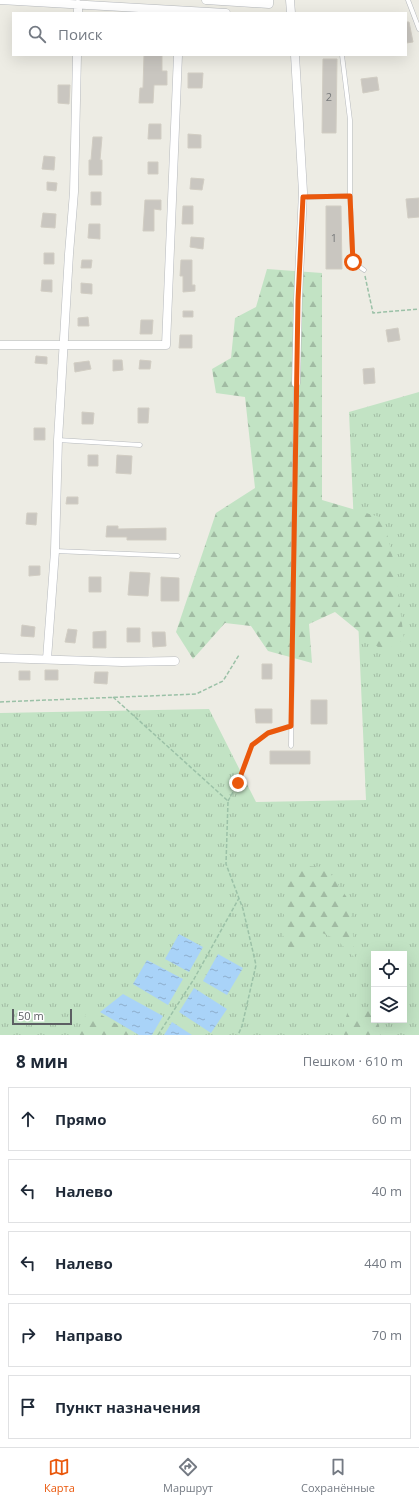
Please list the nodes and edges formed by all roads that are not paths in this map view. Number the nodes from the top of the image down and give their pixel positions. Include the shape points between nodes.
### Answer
1 (0, 0) edge
2 (206, 0) edge
3 (269, 0) edge
4 (290, 0) edge
5 (408, 0) edge
6 (78, 9) edge
7 (180, 12) edge
8 (291, 12) edge
9 (419, 29) edge
10 (77, 56) edge
11 (178, 56) edge
12 (295, 56) edge
13 (342, 56) edge
14 (350, 196) junction
15 (303, 197) junction
16 (364, 270) road end
17 (0, 345) edge
18 (64, 345) junction
19 (296, 383) joint
20 (58, 440) junction
21 (140, 445) dead end
22 (55, 551) junction
23 (178, 556) dead end
24 (0, 658) edge
25 (47, 659) junction
26 (175, 661) dead end
27 (291, 746) dead end

1 - 6 street
2 - 3 street via 269,4
4 - 8 street
5 - 9 lane
6 - 7 street
10 - 18 street via 74,192
11 - 18 street via 166,345
12 - 15 street
13 - 14 lane via 350,120
14 - 15 lane
14 - 16 lane via 353,262
15 - 19 street
17 - 18 street
18 - 20 street
19 - 27 lane
20 - 21 lane
20 - 22 street
22 - 23 lane
22 - 25 street
24 - 25 street
25 - 26 street

